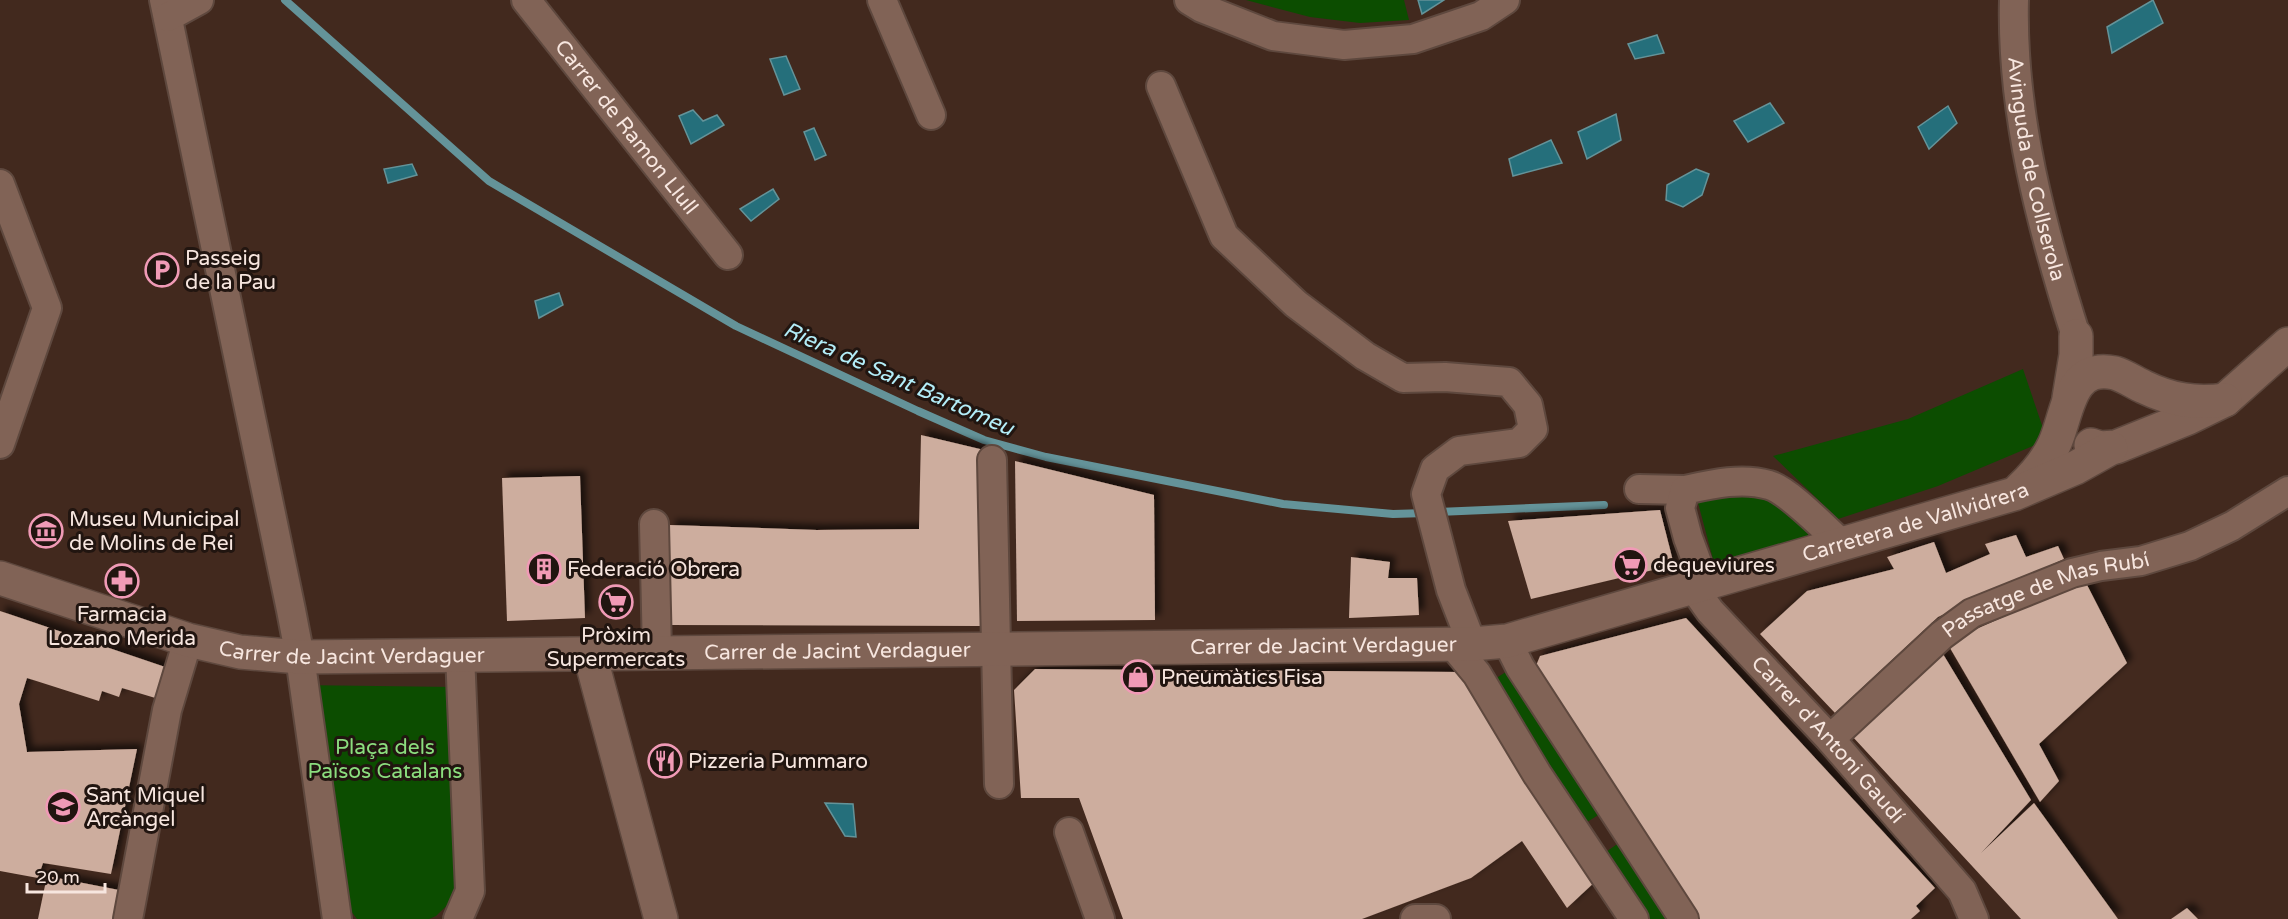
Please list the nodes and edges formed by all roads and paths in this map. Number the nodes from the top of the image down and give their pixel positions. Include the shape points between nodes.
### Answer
1 (200, 0) edge
2 (526, 0) edge
3 (882, 0) edge
4 (1189, 0) edge
5 (1505, 0) edge
6 (2014, 0) edge
7 (166, 9) edge
8 (1161, 86) dead end
9 (932, 115) dead end
10 (0, 184) edge
11 (728, 255) dead end
12 (2076, 336) junction
13 (2288, 344) edge
14 (2122, 377) junction
15 (2225, 400) junction
16 (2068, 403) junction
17 (0, 444) edge
18 (2116, 446) junction
19 (992, 460) dead end
20 (1639, 489) dead end
21 (1685, 490) junction
22 (2288, 491) edge
23 (2014, 494) junction
24 (654, 524) dead end
25 (1842, 544) junction
26 (0, 578) edge
27 (1699, 586) junction
28 (188, 640) junction
29 (1507, 641) junction
30 (1462, 645) junction
31 (996, 650) junction
32 (657, 652) junction
33 (460, 654) junction
34 (590, 655) junction
35 (300, 657) junction
36 (1830, 739) junction
37 (999, 784) dead end
38 (1619, 818) junction
39 (1069, 832) dead end
40 (1583, 842) junction
41 (128, 919) edge
42 (337, 919) edge
43 (458, 919) edge
44 (661, 919) edge
45 (1100, 919) edge
46 (1415, 919) edge
47 (1436, 919) edge
48 (1634, 919) edge
49 (1684, 919) edge
50 (1974, 919) edge

1 - 7 street
2 - 11 street, Carrer de Ramon Llull
3 - 9 street
4 - 5 street via 1273,36 1344,45 1413,39 1481,16
6 - 12 street, Avinguda de Collserola via 2026,136 2054,266
7 - 35 street
8 - 30 street via 1224,236 1296,304 1365,356 1403,378 1509,382 1528,405 1533,429 1519,443 1459,451 1435,469 1426,494
10 - 17 street via 47,308
12 - 14 main road
12 - 16 main road
13 - 15 main road
14 - 15 main road via 2182,401
14 - 16 main road via 2105,372 2083,379 2074,387
14 - 18 main road via 2141,397 2143,408 2138,430 2131,439
15 - 18 main road
16 - 18 main road via 2068,420 2080,438 2100,448
16 - 23 main road via 2044,462
18 - 23 main road, Carretera de Vallvidrera
19 - 31 street
20 - 21 street
21 - 25 street via 1727,482 1772,485
21 - 27 street, Carrer d'Antoni Gaudí via 1680,508
22 - 36 street, Passatge de Mas Rubí via 2232,526 2190,546 2141,561 2072,573 1972,613 1942,635
23 - 25 main road, Carretera de Vallvidrera
24 - 32 street
25 - 27 main road, Carretera de Vallvidrera
26 - 28 main road, Carrer de Jacint Verdaguer
27 - 29 main road, Carretera de Vallvidrera
27 - 36 street, Carrer d'Antoni Gaudí via 1710,611
28 - 35 main road, Carrer de Jacint Verdaguer via 240,652
28 - 41 street via 167,710
29 - 30 main road, Carrer de Jacint Verdaguer
29 - 38 street
30 - 31 main road, Carrer de Jacint Verdaguer
30 - 40 street via 1537,774
31 - 32 main road, Carrer de Jacint Verdaguer
31 - 37 street
32 - 34 main road, Carrer de Jacint Verdaguer
33 - 34 main road, Carrer de Jacint Verdaguer
33 - 35 main road, Carrer de Jacint Verdaguer
33 - 43 street via 470,891
34 - 44 main road
35 - 42 street
36 - 50 street, Carrer d'Antoni Gaudí via 1962,891
38 - 40 street
38 - 49 street
39 - 45 street
40 - 48 street
46 - 47 street

